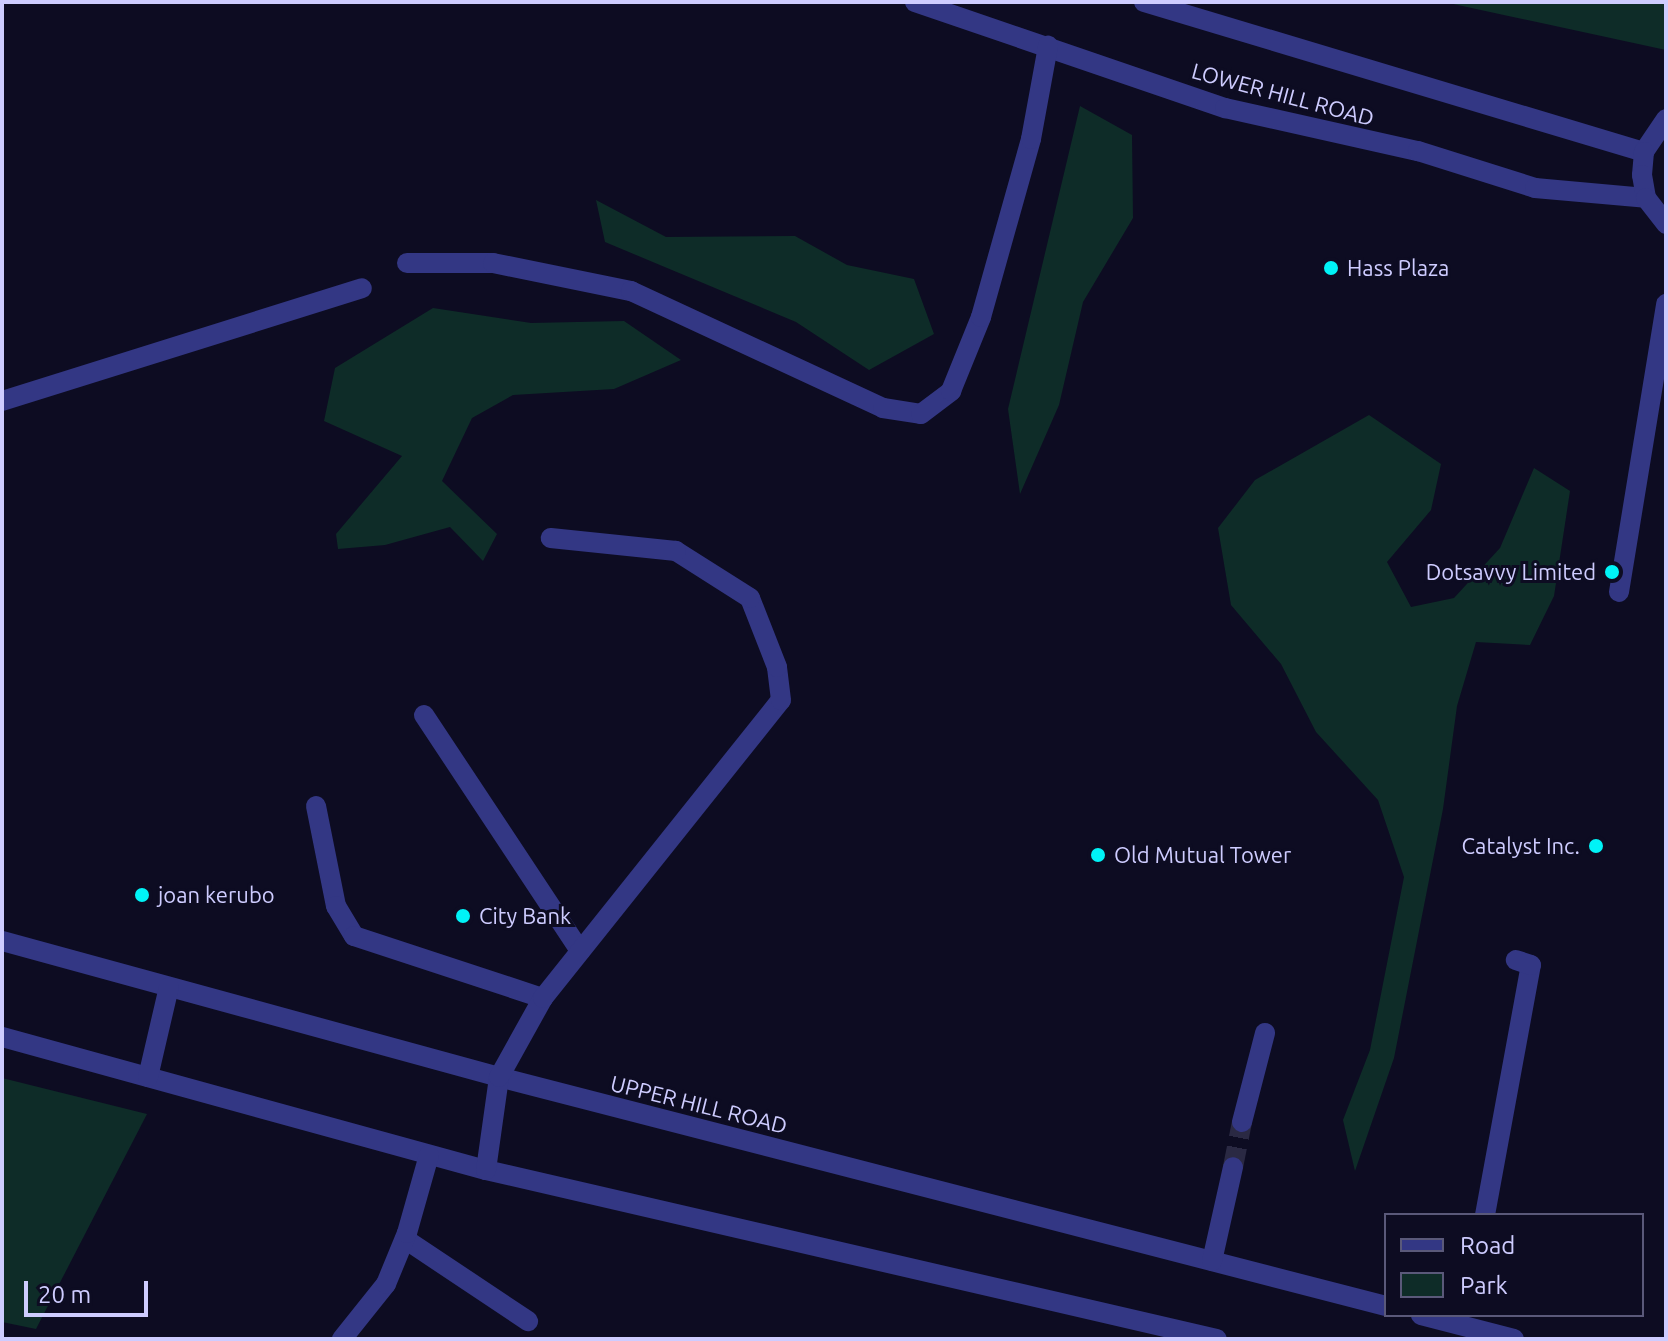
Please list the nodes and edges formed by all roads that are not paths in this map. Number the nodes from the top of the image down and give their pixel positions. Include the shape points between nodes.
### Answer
1 (915, 2) edge
2 (1144, 2) edge
3 (1048, 46) junction
4 (1666, 119) edge
5 (1644, 152) junction
6 (1646, 198) junction
7 (1666, 224) edge
8 (407, 263) dead end
9 (362, 288) dead end
10 (1666, 304) edge
11 (2, 401) edge
12 (551, 538) dead end
13 (1619, 592) dead end
14 (424, 715) dead end
15 (316, 806) dead end
16 (2, 941) edge
17 (580, 951) junction
18 (1516, 960) dead end
19 (169, 987) junction
20 (543, 998) junction
21 (1265, 1033) dead end
22 (2, 1037) edge
23 (148, 1077) junction
24 (499, 1077) junction
25 (1242, 1122) tunnel mouth
26 (429, 1155) junction
27 (1233, 1167) tunnel mouth
28 (486, 1170) junction
29 (1485, 1213) edge
30 (405, 1239) junction
31 (1212, 1261) junction
32 (1384, 1305) edge
33 (1439, 1317) edge
34 (1465, 1320) edge
35 (528, 1321) dead end
36 (1146, 1332) edge
37 (342, 1339) edge
38 (1217, 1339) edge
39 (1514, 1339) edge

1 - 3 street, LOWER HILL ROAD
2 - 5 street, LOWER HILL ROAD
3 - 6 street, LOWER HILL ROAD via 1225,108 1418,151 1535,188
3 - 8 street via 1031,139 981,317 951,391 921,414 883,408 631,291 493,263
4 - 5 street
5 - 6 street
6 - 7 street
9 - 11 street
10 - 13 street
12 - 17 street via 676,551 750,598 777,667 781,700
14 - 17 street
15 - 20 street via 336,906 354,936
16 - 19 street, UPPER HILL ROAD
17 - 20 street
18 - 29 street via 1531,965
19 - 23 street
19 - 24 street, UPPER HILL ROAD
20 - 24 street
21 - 25 street
22 - 23 street
23 - 26 street
24 - 28 street
24 - 31 street, UPPER HILL ROAD
26 - 28 street
26 - 30 street
27 - 31 street
28 - 36 street
30 - 35 street
30 - 37 street via 386,1284
31 - 32 street, UPPER HILL ROAD
33 - 34 street
34 - 39 street
36 - 38 street

